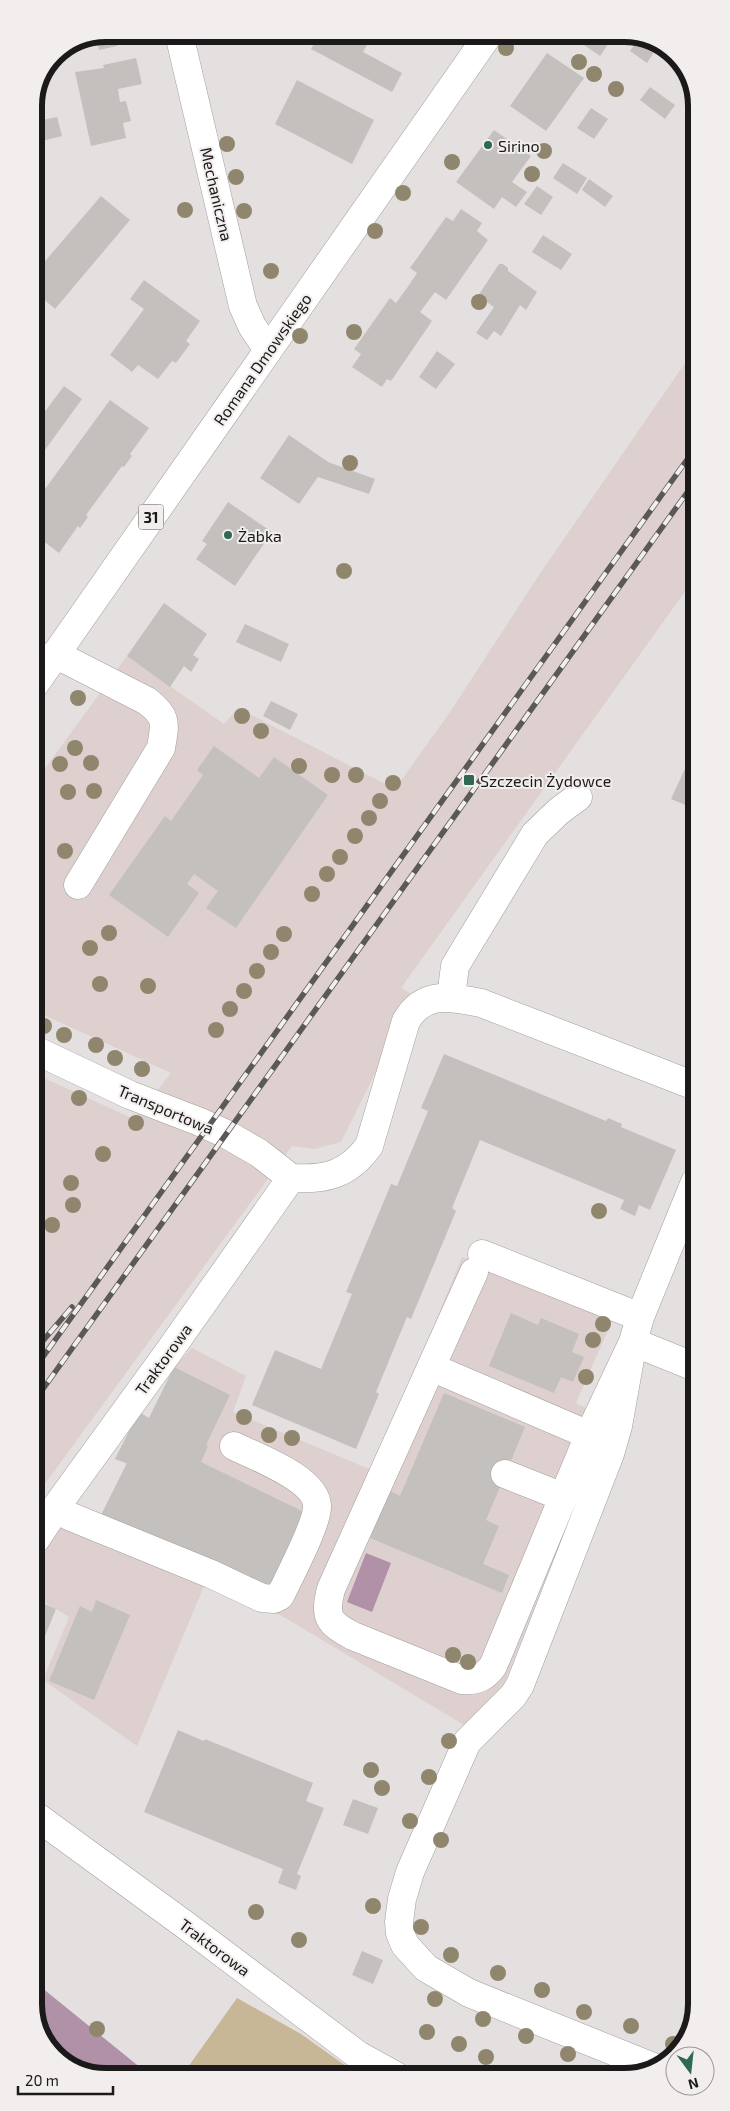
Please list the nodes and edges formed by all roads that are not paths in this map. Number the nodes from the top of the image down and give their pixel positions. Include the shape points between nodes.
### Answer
1 (181, 42) edge
2 (483, 43) edge
3 (268, 350) junction
4 (42, 670) edge
5 (42, 671) edge
6 (578, 797) dead end
7 (78, 885) dead end
8 (451, 997) junction
9 (42, 1053) edge
10 (688, 1083) edge
11 (290, 1178) junction
12 (688, 1200) edge
13 (636, 1330) junction
14 (688, 1363) edge
15 (431, 1367) junction
16 (589, 1435) junction
17 (234, 1446) dead end
18 (505, 1474) dead end
19 (563, 1497) junction
20 (56, 1507) junction
21 (42, 1530) edge
22 (42, 1820) edge
23 (645, 2065) edge
24 (382, 2068) edge

1 - 3 main road, Mechaniczna via 243,306
2 - 3 main road, Romana Dmowskiego / 31
3 - 4 main road, Romana Dmowskiego / 31
5 - 7 main road via 147,701 160,711 164,726 161,748
6 - 8 main road via 535,834 466,944 455,966
8 - 10 main road via 480,1003
8 - 11 main road via 434,998 411,1011 369,1146 360,1158 331,1176
9 - 11 main road, Transportowa via 226,1134 259,1153
11 - 20 main road, Traktorowa
12 - 13 main road
13 - 14 main road
13 - 15 main road via 478,1263
13 - 16 main road
13 - 23 main road via 610,1454 520,1685 467,1742 410,1872 399,1922 405,1945 426,1968 469,1993
15 - 16 main road
15 - 19 main road via 331,1589 328,1614 338,1628 462,1680 481,1678 492,1666
16 - 19 main road
17 - 20 main road via 297,1478 317,1500 316,1516 280,1596 274,1599 262,1598 69,1516
18 - 19 main road
20 - 21 main road, Traktorowa
22 - 24 main road, Traktorowa via 358,2055

